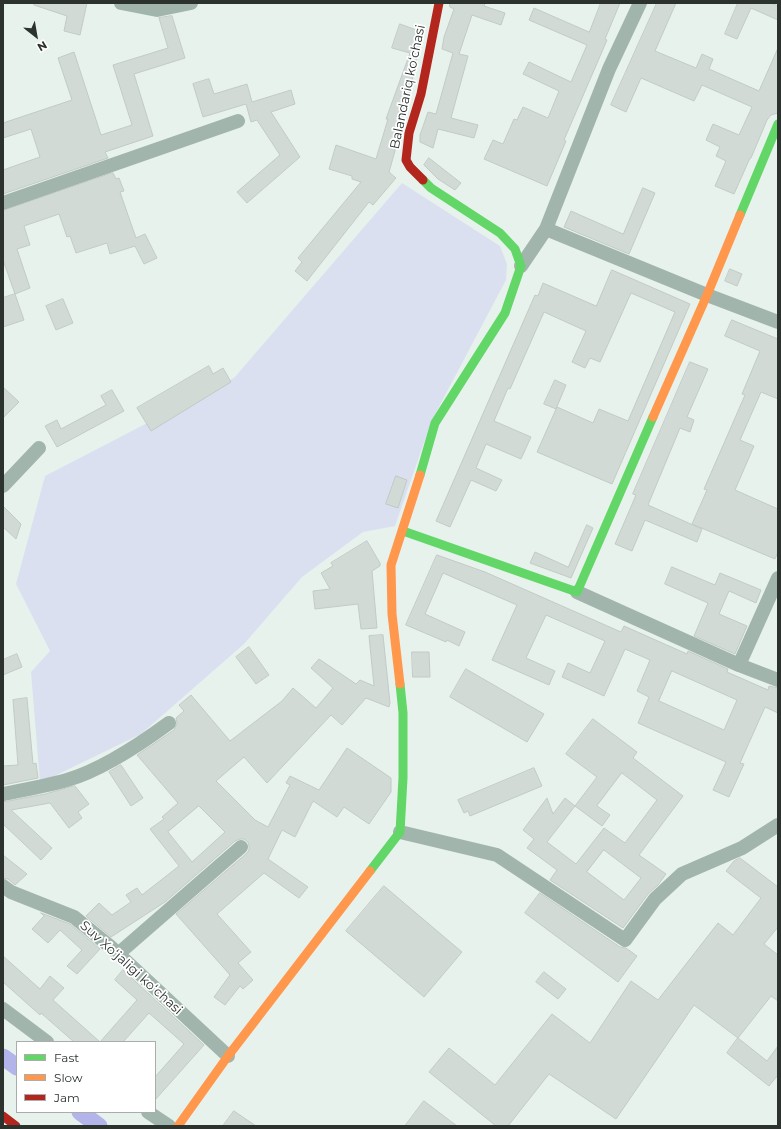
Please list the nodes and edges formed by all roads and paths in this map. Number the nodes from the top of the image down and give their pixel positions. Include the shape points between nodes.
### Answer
1 (121, 3) edge
2 (191, 3) edge
3 (439, 3) edge
4 (640, 3) edge
5 (238, 121) dead end
6 (778, 124) edge
7 (3, 203) edge
8 (546, 229) junction
9 (521, 266) junction
10 (707, 295) junction
11 (778, 322) edge
12 (39, 448) dead end
13 (3, 486) edge
14 (403, 531) junction
15 (778, 578) edge
16 (577, 592) junction
17 (739, 666) junction
18 (778, 680) edge
19 (169, 723) dead end
20 (3, 794) edge
21 (778, 825) edge
22 (400, 832) junction
23 (241, 847) dead end
24 (3, 886) edge
25 (118, 954) junction
26 (3, 1009) edge
27 (46, 1041) edge
28 (228, 1056) junction
29 (150, 1113) edge
30 (4, 1117) edge
31 (16, 1126) edge
32 (169, 1126) edge
33 (178, 1126) edge

1 - 2 street via 157,10
3 - 9 street, Balandariq koʻchasi via 409,133 406,160 431,188 500,233 515,249
4 - 8 street via 609,69
5 - 7 street
6 - 10 street
8 - 9 street
8 - 10 street
9 - 14 street via 505,313 435,423
10 - 11 street
10 - 16 street
12 - 13 street
14 - 16 street
14 - 22 street via 391,565 392,614 403,713 404,778
15 - 17 street
16 - 17 street
17 - 18 street
19 - 20 street via 137,746 98,767 67,780
21 - 22 street via 752,843 682,874 655,899 625,940 497,855
22 - 28 street
23 - 25 street
24 - 25 street, Suv Xoʻjaligi koʻchasi via 11,892 74,917
25 - 28 street, Suv Xoʻjaligi koʻchasi
26 - 27 street
28 - 33 street
29 - 32 street
30 - 31 street

